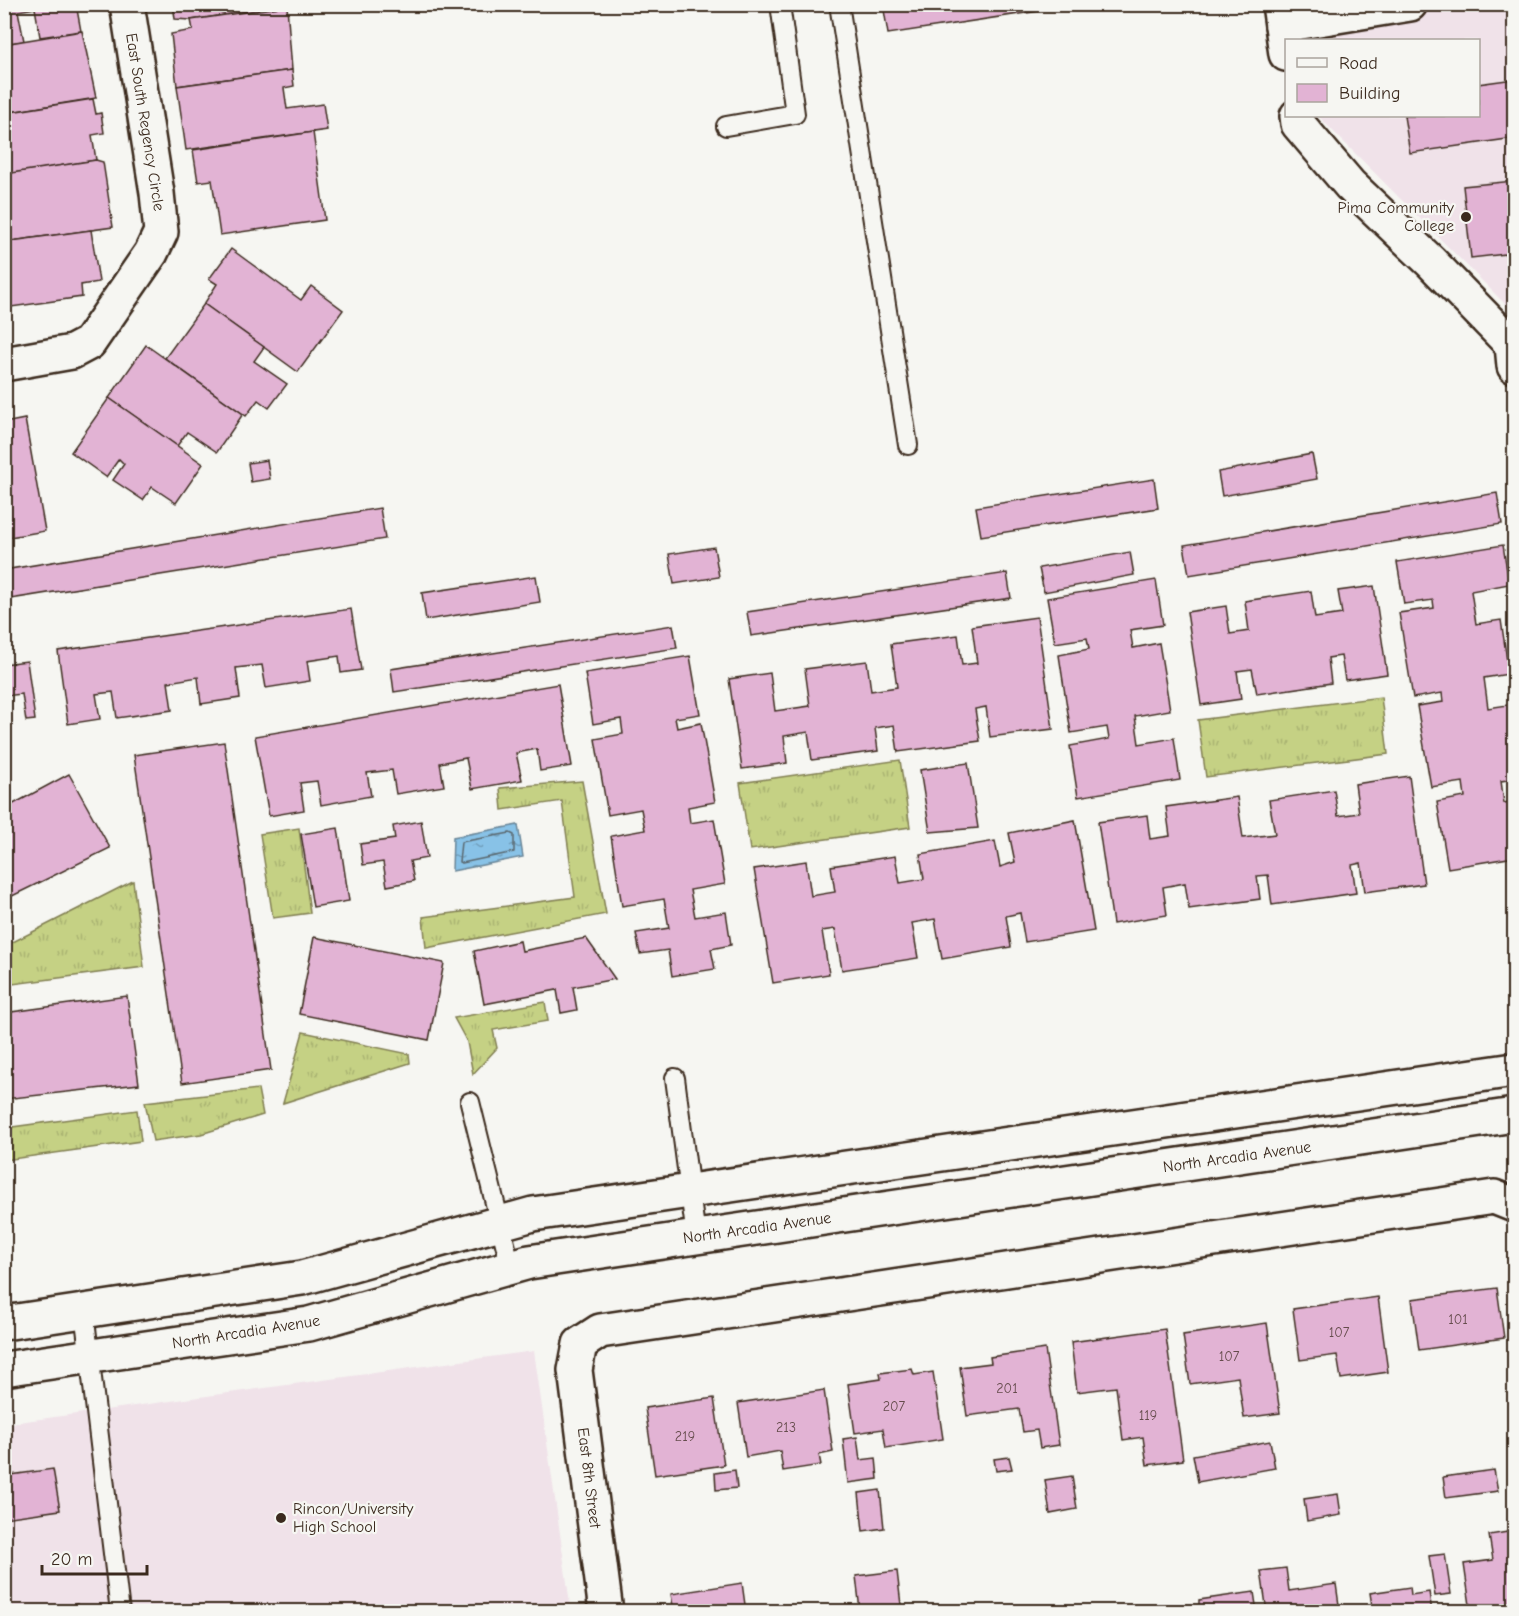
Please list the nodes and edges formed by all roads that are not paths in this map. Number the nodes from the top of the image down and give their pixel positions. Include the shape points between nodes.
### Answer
1 (127, 4) edge
2 (780, 4) edge
3 (839, 4) edge
4 (1410, 4) edge
5 (1282, 28) edge
6 (1297, 117) edge
7 (726, 126) dead end
8 (4, 364) edge
9 (1515, 366) edge
10 (908, 445) dead end
11 (1515, 1070) edge
12 (675, 1078) dead end
13 (470, 1102) dead end
14 (1241, 1110) junction
15 (1515, 1116) edge
16 (971, 1149) junction
17 (1247, 1155) junction
18 (689, 1190) junction
19 (978, 1195) junction
20 (1515, 1205) edge
21 (500, 1223) junction
22 (696, 1238) junction
23 (511, 1268) junction
24 (84, 1311) junction
25 (4, 1323) edge
26 (89, 1355) junction
27 (4, 1369) edge
28 (120, 1611) edge
29 (606, 1611) edge

1 - 8 street, East South Regency Circle via 161,232 151,253 89,343 72,352
2 - 7 lane via 795,114
3 - 10 lane
4 - 5 street
6 - 9 street via 1298,124 1350,185 1512,345
11 - 14 street
12 - 18 lane
13 - 21 lane
14 - 16 street
14 - 17 street
15 - 17 street, North Arcadia Avenue
16 - 18 street
16 - 19 street
17 - 19 street, North Arcadia Avenue
18 - 21 street via 532,1214
18 - 22 lane
19 - 22 street, North Arcadia Avenue
20 - 29 street, East 8th Street via 1494,1197 1470,1200 600,1331 580,1344 575,1370
21 - 23 lane
21 - 24 street via 302,1278
22 - 23 street, North Arcadia Avenue
23 - 26 street, North Arcadia Avenue via 309,1324
24 - 25 street
24 - 26 lane
26 - 27 street, North Arcadia Avenue
26 - 28 lane

